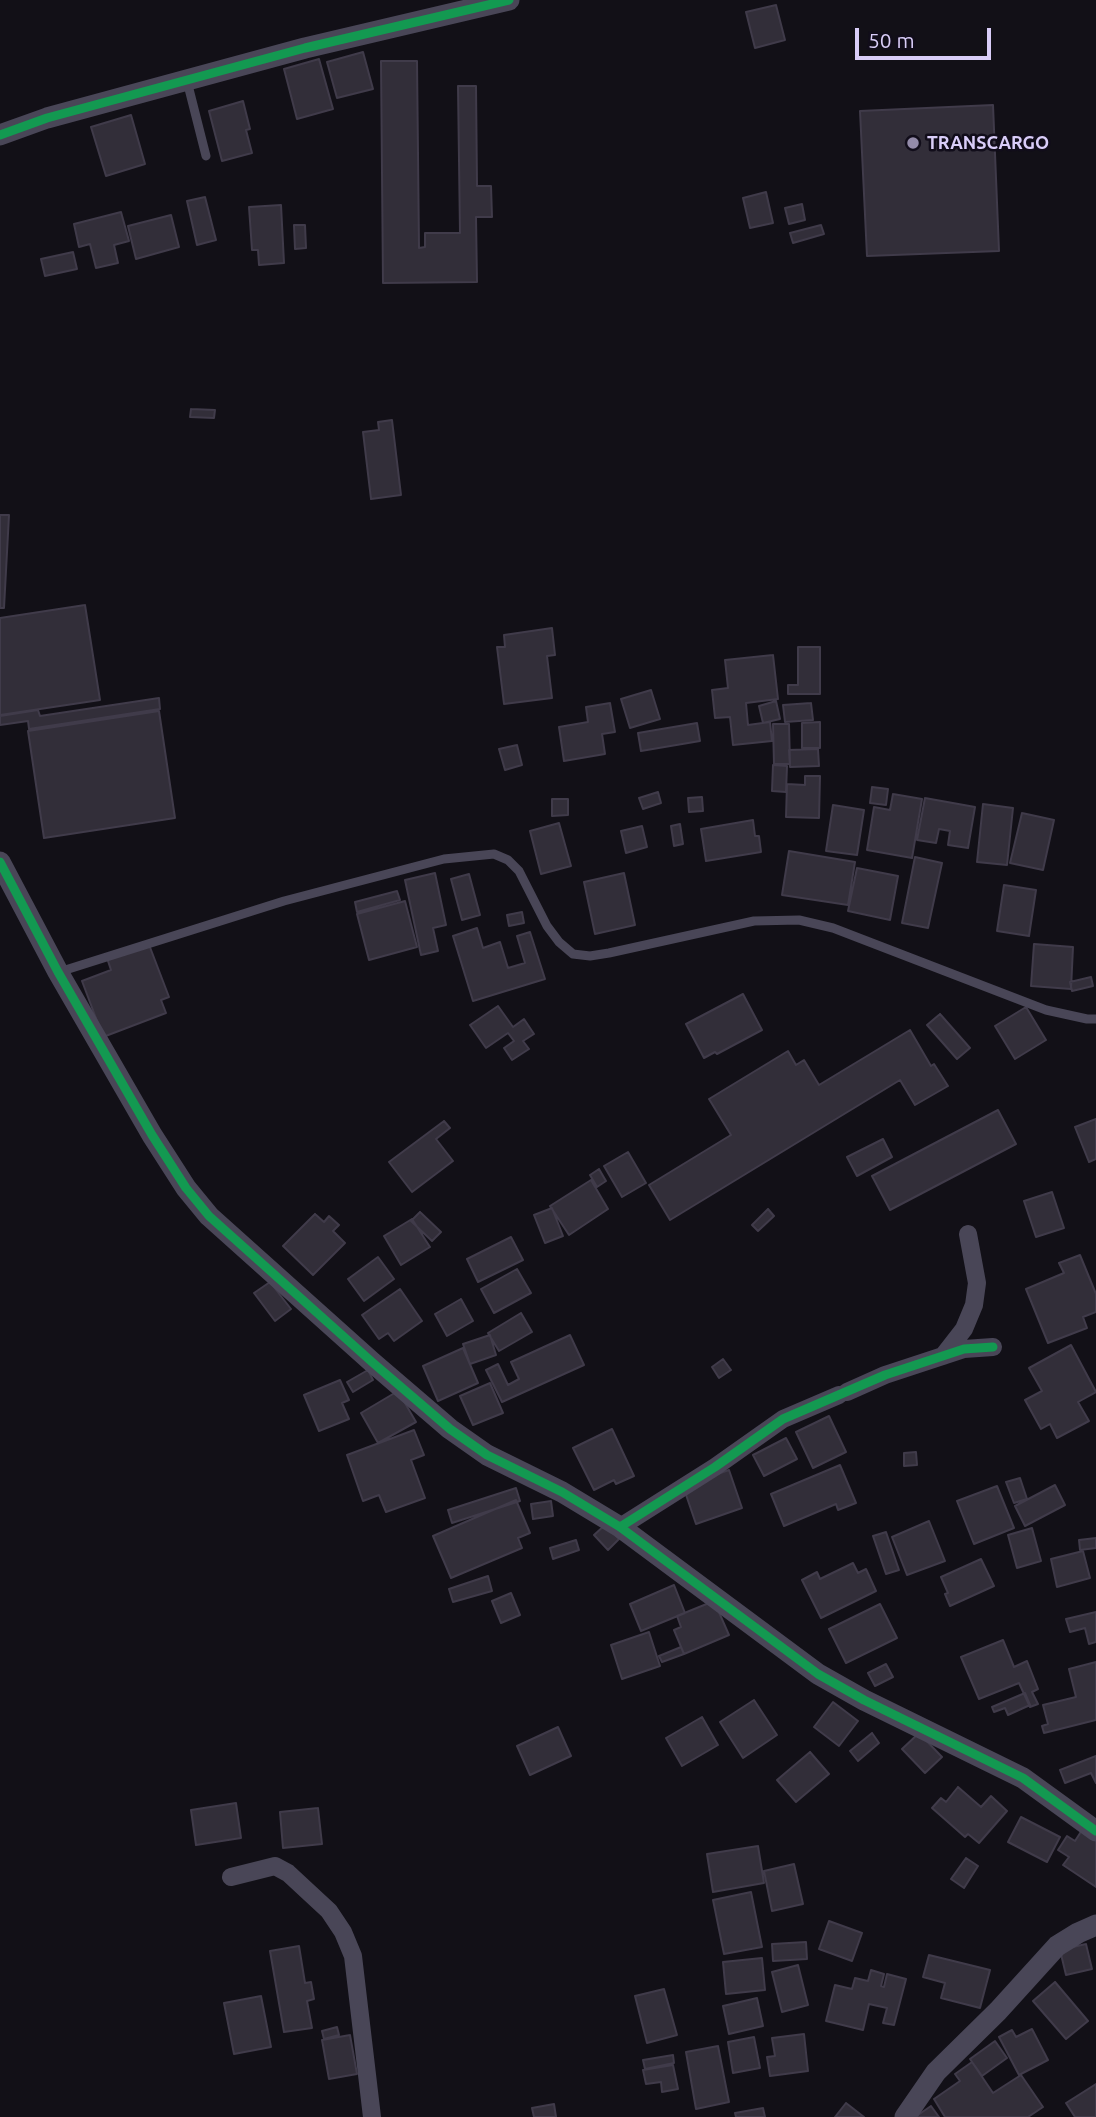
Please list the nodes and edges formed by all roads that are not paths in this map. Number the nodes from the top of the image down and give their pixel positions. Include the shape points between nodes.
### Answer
1 (509, 0) edge
2 (187, 80) junction
3 (0, 135) edge
4 (206, 156) dead end
5 (0, 862) edge
6 (58, 972) junction
7 (1096, 1019) edge
8 (968, 1234) dead end
9 (993, 1347) dead end
10 (943, 1356) junction
11 (620, 1527) junction
12 (1096, 1831) edge
13 (231, 1877) dead end
14 (1096, 1926) edge
15 (372, 2117) edge
16 (905, 2117) edge

1 - 2 street
2 - 3 street
2 - 4 lane
5 - 6 street
6 - 7 lane via 284,901 444,859 495,854 519,871 547,926 573,954 609,953 754,921 799,920 833,928 1046,1010
6 - 11 street via 152,1135 209,1216 450,1429 488,1455
8 - 10 street via 977,1283 974,1305 964,1329
9 - 10 street
10 - 11 street via 885,1375 783,1419
11 - 12 street via 818,1674 1023,1778
13 - 15 street via 275,1866 329,1911 343,1932 353,1955
14 - 16 street via 1057,1946 936,2072

